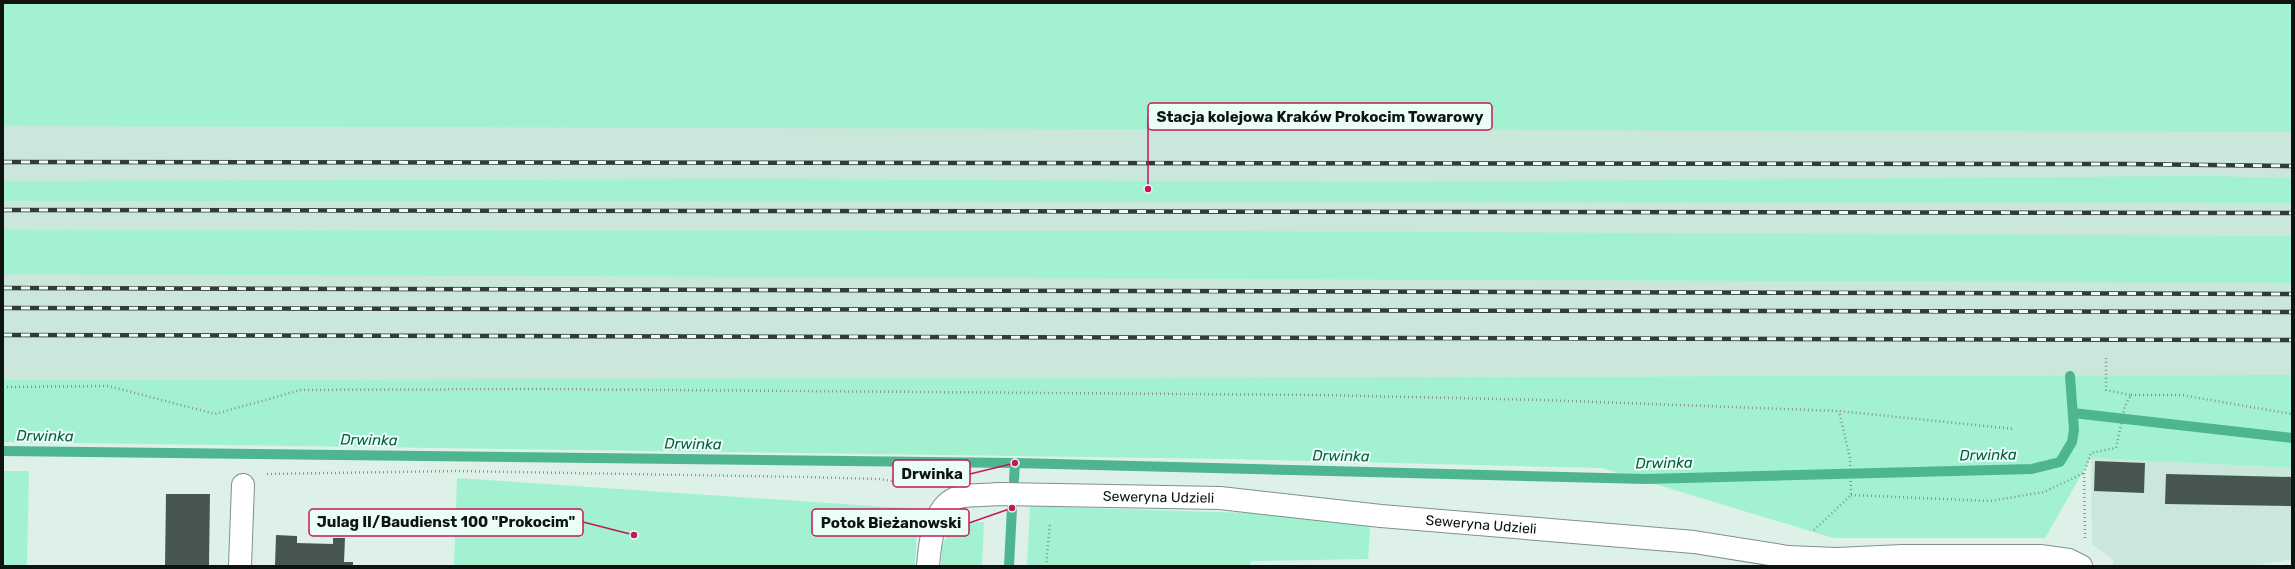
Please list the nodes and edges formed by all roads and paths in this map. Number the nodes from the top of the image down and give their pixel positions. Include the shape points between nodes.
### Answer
1 (2106, 358) dead end
2 (3, 387) edge
3 (2132, 395) junction
4 (1839, 411) junction
5 (2292, 414) edge
6 (2014, 429) dead end
7 (2084, 473) junction
8 (243, 485) joint
9 (1851, 494) junction
10 (1052, 495) junction
11 (951, 502) junction
12 (2085, 543) dead end
13 (1788, 557) junction
14 (240, 566) edge
15 (928, 566) edge
16 (1046, 566) edge
17 (2081, 566) edge

1 - 3 path via 2106,390
2 - 4 path via 108,386 215,414 301,390 526,389 1318,395
3 - 5 path via 2181,396
3 - 7 path via 2125,406 2116,448 2091,453
4 - 6 path
4 - 9 path via 1850,458
7 - 9 path via 2044,492 1990,501
7 - 12 path
8 - 11 path via 258,475 283,472 455,471 804,477 911,483 932,488
8 - 14 street
9 - 13 path
10 - 11 street, Seweryna Udzieli via 962,496
10 - 13 street, Seweryna Udzieli via 1220,498 1381,516 1694,542
10 - 16 path
11 - 15 street via 943,509 934,525 929,543
13 - 17 street, Seweryna Udzieli via 1836,559 1903,556 2040,556 2069,560

